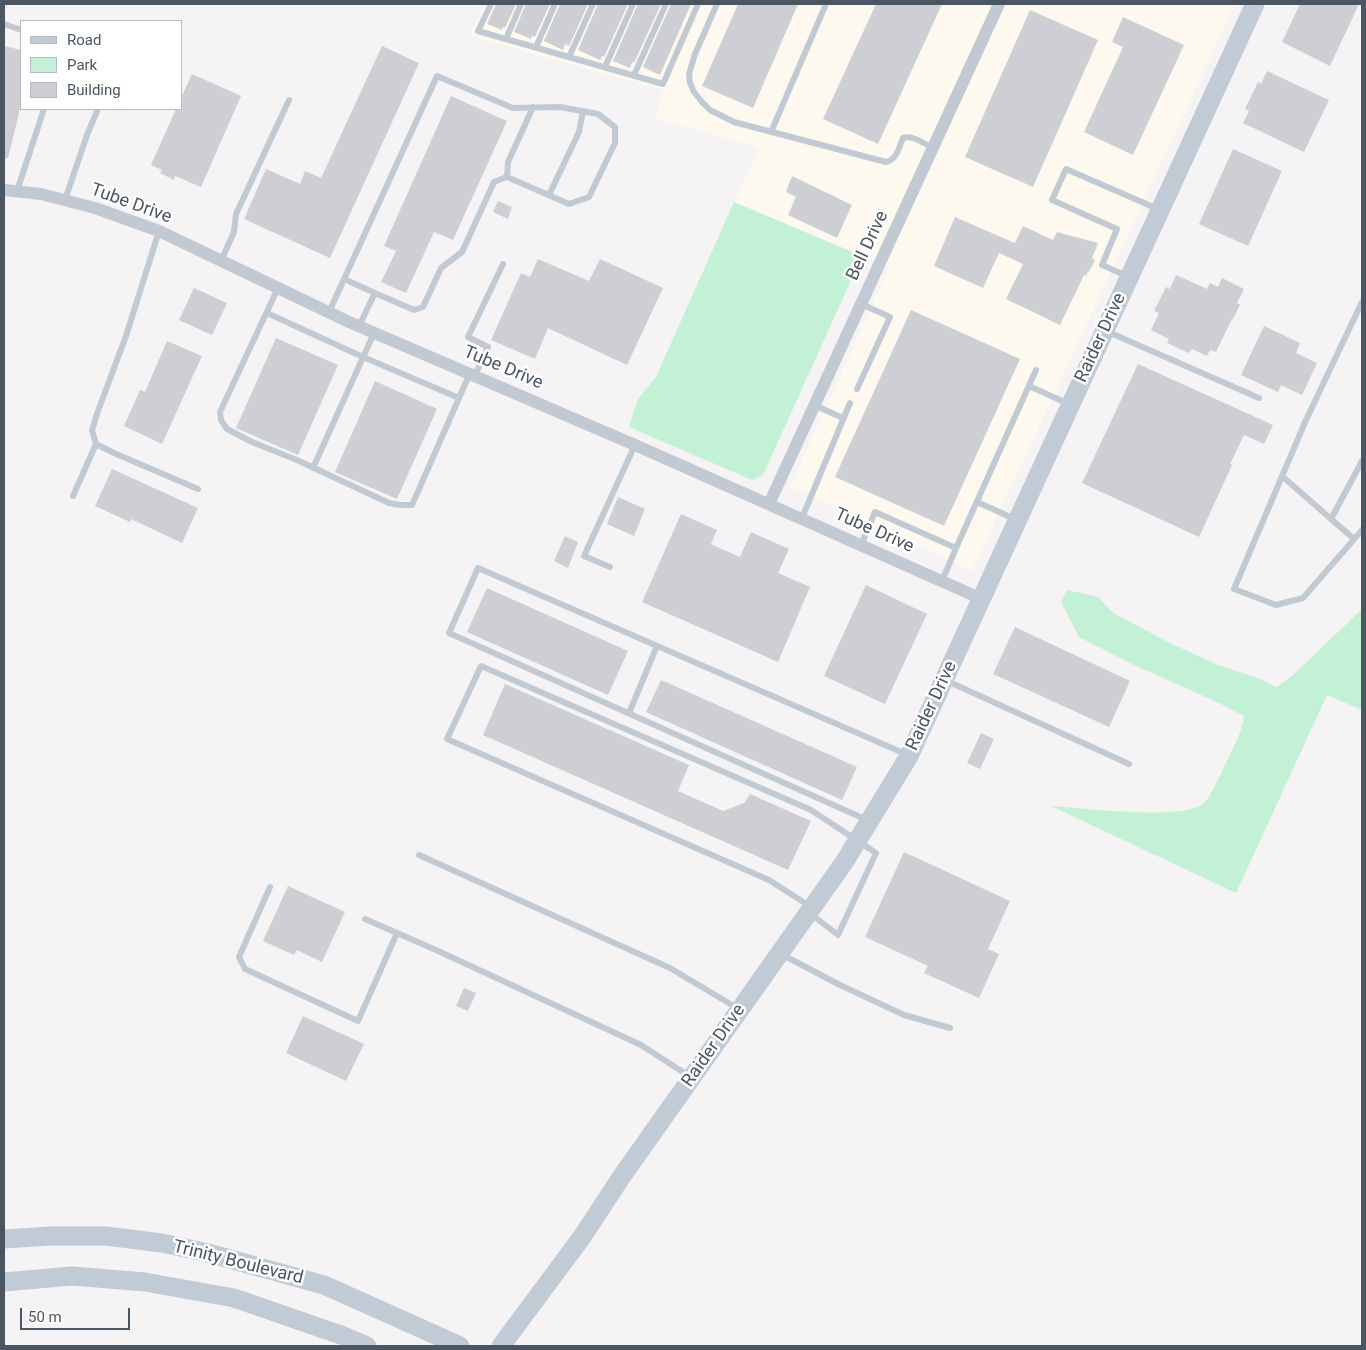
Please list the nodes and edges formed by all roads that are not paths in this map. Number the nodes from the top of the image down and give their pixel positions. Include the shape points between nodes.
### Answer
1 (491, 4) edge
2 (521, 4) edge
3 (556, 4) edge
4 (593, 4) edge
5 (633, 4) edge
6 (666, 4) edge
7 (698, 4) edge
8 (717, 4) edge
9 (826, 4) edge
10 (999, 4) edge
11 (1255, 4) edge
12 (4, 24) edge
13 (20, 30) edge
14 (506, 39) junction
15 (536, 47) junction
16 (569, 57) junction
17 (605, 67) junction
18 (634, 75) junction
19 (289, 100) dead end
20 (533, 107) junction
21 (44, 110) edge
22 (98, 110) edge
23 (583, 111) junction
24 (771, 132) junction
25 (933, 148) junction
26 (508, 177) junction
27 (10, 190) edge
28 (550, 195) junction
29 (65, 200) junction
30 (1159, 210) junction
31 (159, 231) junction
32 (221, 261) junction
33 (503, 264) dead end
34 (1129, 277) junction
35 (344, 279) junction
36 (278, 288) junction
37 (375, 292) junction
38 (1362, 302) edge
39 (861, 304) junction
40 (329, 312) junction
41 (266, 313) junction
42 (359, 326) junction
43 (1104, 330) junction
44 (374, 333) junction
45 (363, 357) junction
46 (1036, 370) dead end
47 (473, 374) junction
48 (1029, 386) junction
49 (857, 389) dead end
50 (459, 398) junction
51 (1259, 398) dead end
52 (850, 403) dead end
53 (814, 405) junction
54 (1070, 405) junction
55 (843, 418) junction
56 (96, 444) junction
57 (635, 445) junction
58 (1362, 461) edge
59 (313, 468) junction
60 (1282, 476) junction
61 (198, 489) dead end
62 (73, 496) dead end
63 (977, 502) junction
64 (769, 504) junction
65 (802, 518) junction
66 (1330, 519) junction
67 (1018, 521) junction
68 (1362, 530) edge
69 (1354, 539) junction
70 (861, 545) junction
71 (956, 548) junction
72 (610, 567) dead end
73 (942, 581) junction
74 (982, 598) junction
75 (657, 646) junction
76 (944, 680) junction
77 (628, 713) junction
78 (909, 756) junction
79 (1129, 764) dead end
80 (869, 821) junction
81 (858, 840) junction
82 (419, 855) dead end
83 (270, 887) dead end
84 (811, 910) junction
85 (364, 919) dead end
86 (398, 933) junction
87 (780, 953) junction
88 (740, 1009) junction
89 (950, 1028) dead end
90 (691, 1078) junction
91 (4, 1239) edge
92 (4, 1282) edge
93 (367, 1346) edge
94 (460, 1346) edge
95 (502, 1346) edge

1 - 14 lane via 478,31
2 - 14 lane
3 - 15 lane
4 - 16 lane
5 - 17 lane
6 - 18 lane
7 - 18 lane via 663,84
8 - 24 lane via 691,64 689,74 694,92 710,110 734,122
9 - 24 lane
10 - 25 street, Bell Drive
11 - 30 main road, Raider Drive
12 - 13 lane
14 - 15 lane
15 - 16 lane
16 - 17 lane
17 - 18 lane
19 - 32 lane via 236,214 234,232
20 - 23 lane
20 - 26 lane via 508,162
20 - 35 lane via 513,108 437,76
21 - 27 lane
22 - 29 lane
23 - 28 lane via 579,132
23 - 28 lane via 598,114 615,127 615,143 589,197 569,204
24 - 25 lane via 886,162 894,157 903,138 911,137
25 - 39 street, Bell Drive
26 - 28 lane
26 - 37 lane via 494,182 462,252 441,268 423,307 414,310
27 - 29 street, Tube Drive
29 - 31 street, Tube Drive
30 - 34 main road, Raider Drive
30 - 34 lane via 1066,169 1052,200 1118,229 1102,264
31 - 32 street, Tube Drive
31 - 56 lane via 92,430
32 - 36 street, Tube Drive
33 - 47 lane via 468,337 488,347
34 - 43 main road, Raider Drive
35 - 37 lane
35 - 40 lane
36 - 40 street, Tube Drive
36 - 41 lane
37 - 42 lane
38 - 60 lane
39 - 49 lane via 890,317
39 - 53 street, Bell Drive
40 - 42 street, Tube Drive
41 - 45 lane
41 - 59 lane via 220,412 221,420 227,429
42 - 44 street, Tube Drive
43 - 51 lane
43 - 54 main road, Raider Drive
44 - 45 lane
44 - 47 street, Tube Drive
45 - 50 lane
45 - 59 lane
46 - 48 lane
47 - 50 lane
47 - 57 street, Tube Drive
48 - 54 lane
48 - 63 lane
50 - 59 lane via 412,504 390,503
52 - 55 lane
53 - 55 lane
53 - 64 street, Bell Drive
54 - 67 main road, Raider Drive
55 - 65 lane
56 - 61 lane
56 - 62 lane
57 - 64 street, Tube Drive
57 - 72 lane via 584,556
58 - 66 lane
60 - 66 lane
60 - 69 lane via 1234,589 1276,605 1303,598
63 - 67 lane
63 - 71 lane
64 - 65 street, Tube Drive
65 - 70 street, Tube Drive
66 - 69 lane
67 - 74 main road, Raider Drive
68 - 69 lane
70 - 71 lane via 875,512
70 - 73 street, Tube Drive
71 - 73 lane
73 - 74 street, Tube Drive
74 - 76 main road, Raider Drive
75 - 77 lane
75 - 77 lane via 478,568 449,633
75 - 78 lane
76 - 78 main road, Raider Drive
76 - 79 lane
77 - 80 lane
78 - 80 main road, Raider Drive
80 - 81 main road, Raider Drive
81 - 84 main road, Raider Drive
81 - 84 lane via 876,853 838,935
81 - 84 lane via 811,810 481,666 447,738 769,880
82 - 88 lane via 670,968
83 - 86 lane via 239,958 245,969 358,1021
84 - 87 main road, Raider Drive
85 - 86 lane
86 - 90 lane via 641,1044
87 - 88 main road, Raider Drive
87 - 89 lane via 904,1015
88 - 90 main road, Raider Drive
90 - 95 main road, Raider Drive via 582,1237
91 - 94 main road, Trinity Boulevard via 106,1236 208,1252 324,1285
92 - 93 main road, Trinity Boulevard via 72,1276 145,1282 234,1298

